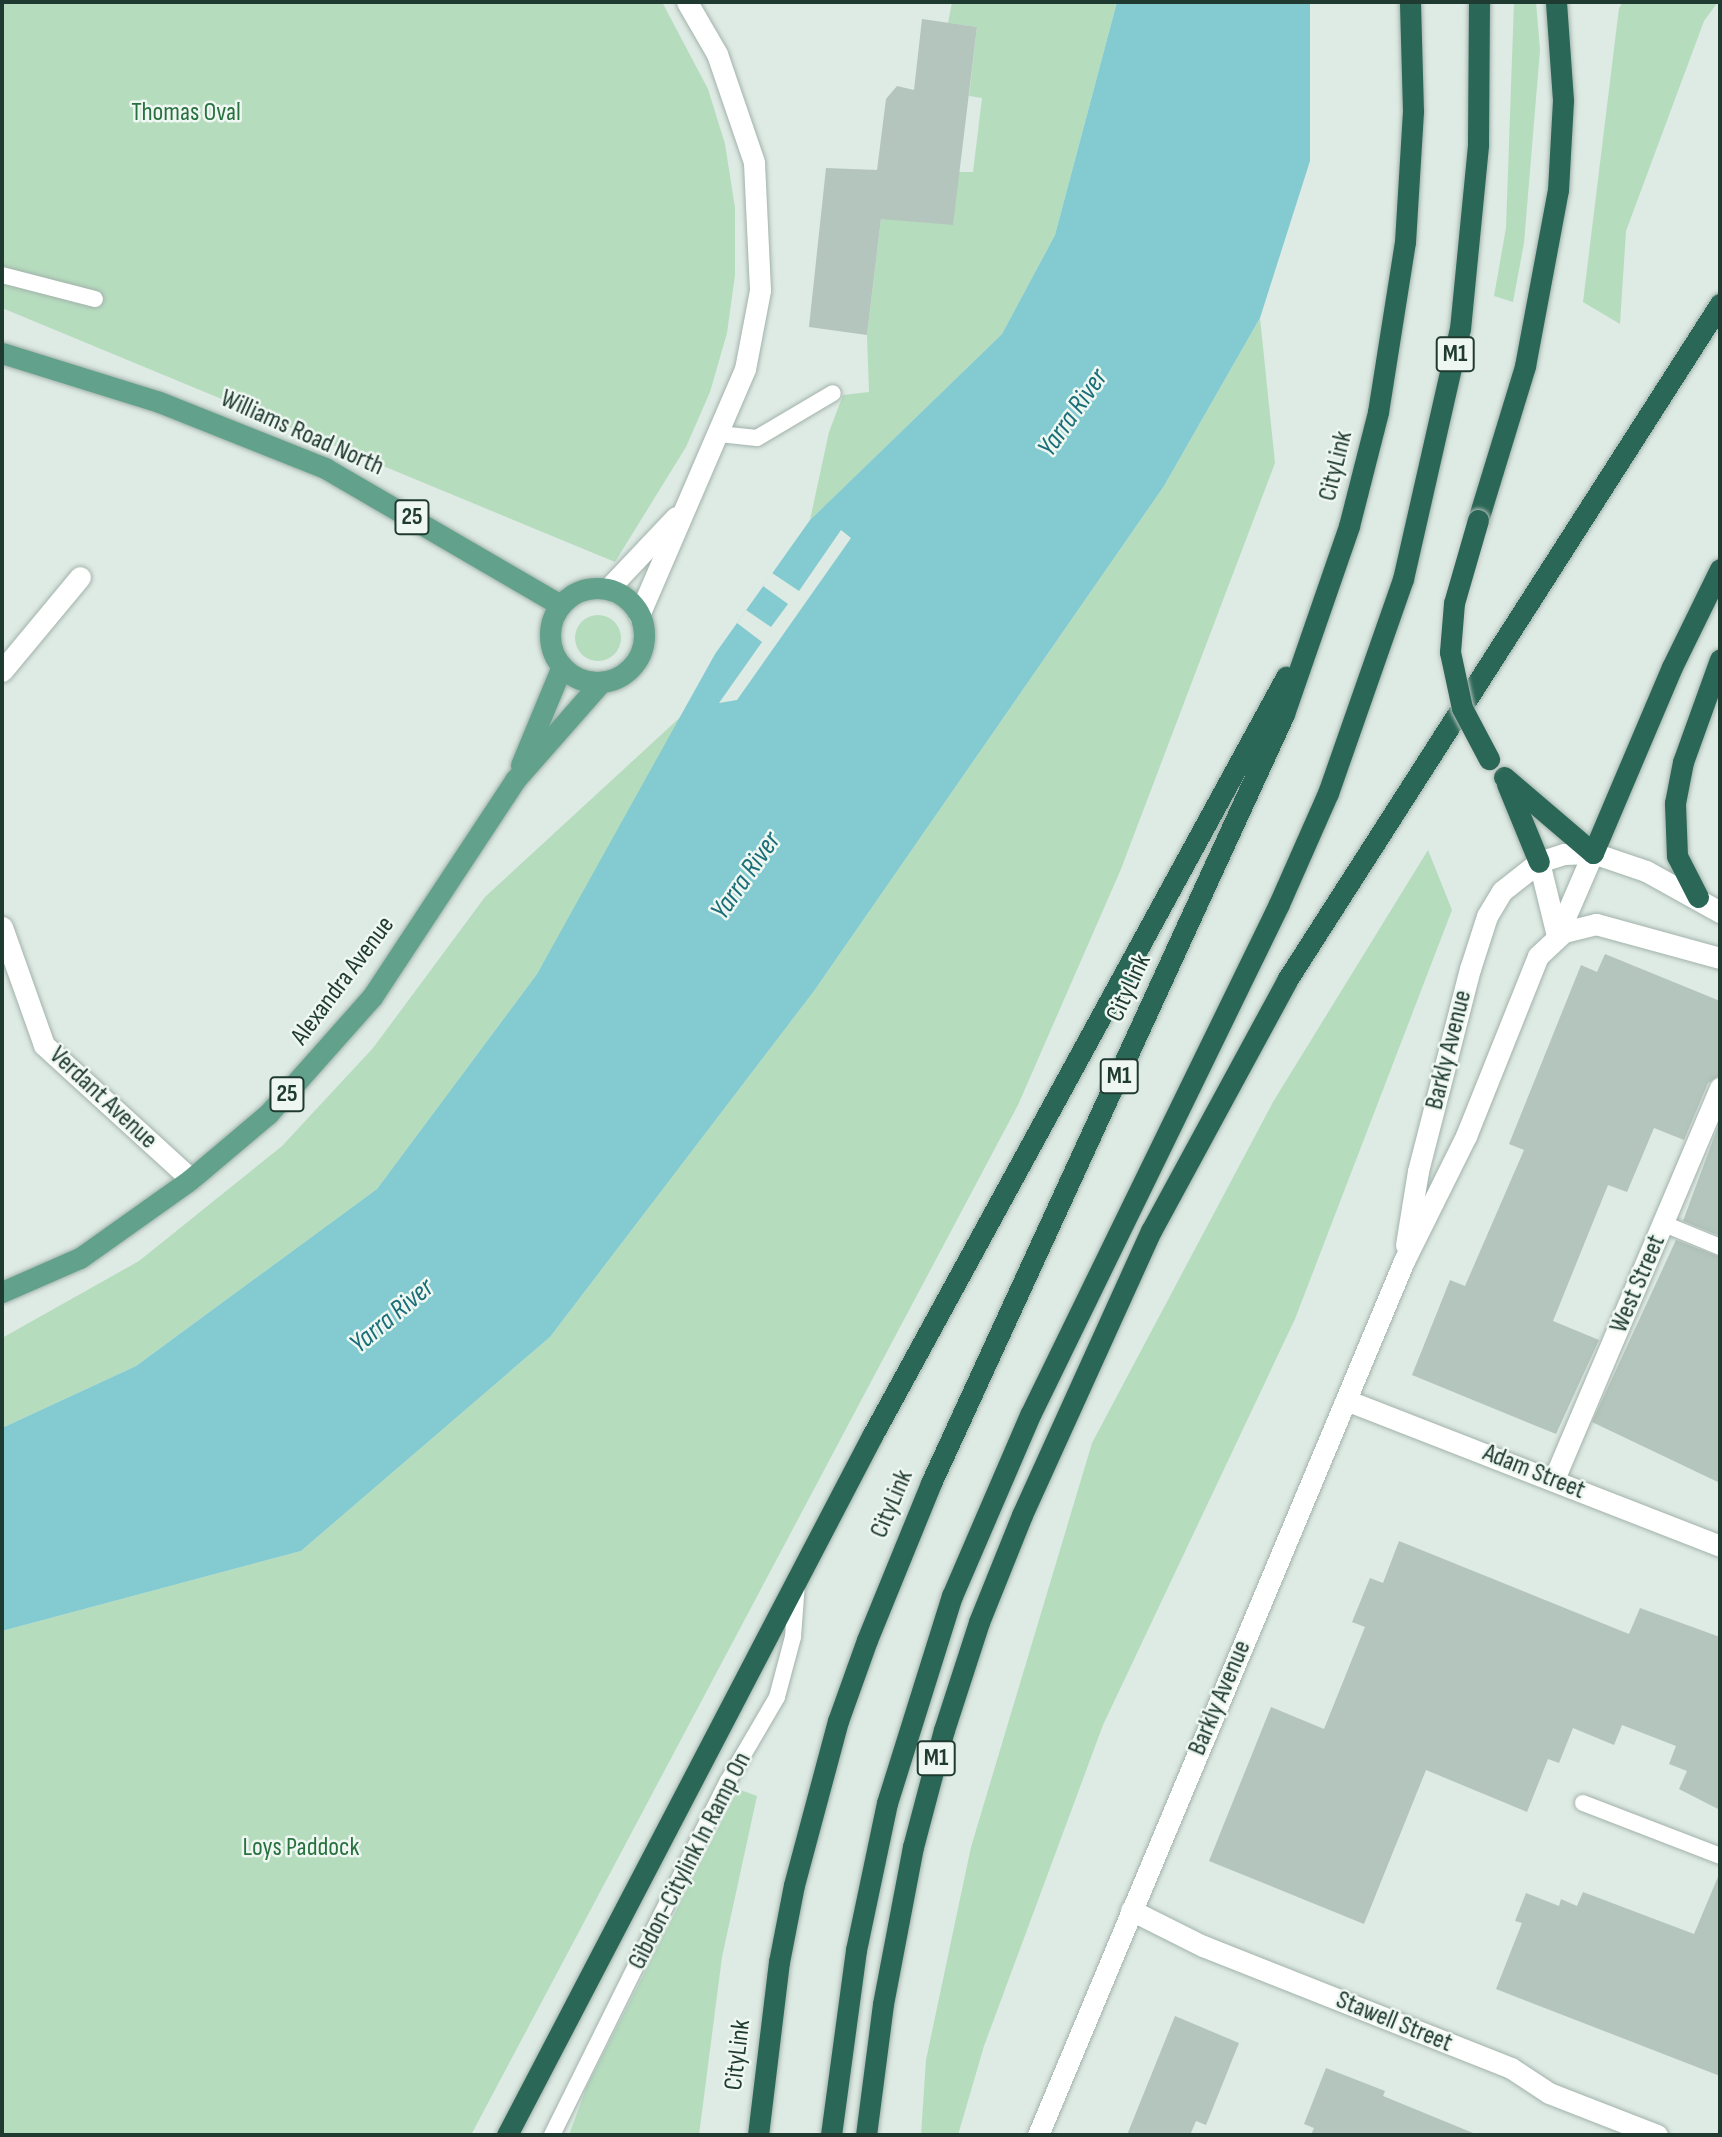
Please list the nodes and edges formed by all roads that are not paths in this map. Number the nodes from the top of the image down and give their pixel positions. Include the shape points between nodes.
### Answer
1 (687, 2) edge
2 (1410, 2) edge
3 (1479, 2) edge
4 (1556, 2) edge
5 (2, 275) edge
6 (95, 299) dead end
7 (1720, 304) edge
8 (2, 353) edge
9 (833, 393) dead end
10 (719, 434) junction
11 (689, 503) junction
12 (1720, 569) edge
13 (80, 577) dead end
14 (608, 589) junction
15 (561, 605) junction
16 (1323, 610) junction
17 (639, 615) junction
18 (1720, 659) edge
19 (562, 666) junction
20 (2, 671) edge
21 (601, 682) junction
22 (1504, 777) junction
23 (515, 780) junction
24 (1593, 853) junction
25 (1539, 862) junction
26 (1698, 897) junction
27 (1720, 912) edge
28 (2, 927) edge
29 (1558, 936) junction
30 (1720, 958) edge
31 (1720, 1088) edge
32 (191, 1179) junction
33 (1664, 1224) junction
34 (1720, 1247) edge
35 (1404, 1261) junction
36 (2, 1292) edge
37 (1346, 1400) junction
38 (1554, 1479) junction
39 (1720, 1546) edge
40 (797, 1578) junction
41 (1583, 1803) dead end
42 (1720, 1857) edge
43 (1131, 1910) junction
44 (1650, 2134) edge
45 (507, 2135) edge
46 (552, 2135) edge
47 (758, 2135) edge
48 (831, 2135) edge
49 (866, 2135) edge
50 (1038, 2135) edge

1 - 10 street via 717,54 738,106 754,162 760,226 757,303 745,369
2 - 16 highway, CityLink / M1 via 1411,173 1398,301 1368,456
3 - 48 highway, M1 via 1478,144 1460,329 1403,579 1332,780 1279,904 1031,1413 952,1596 887,1802 856,1950
4 - 22 highway, bridge via 1563,100 1558,190 1528,354 1454,603 1450,652 1462,708
5 - 6 lane
7 - 49 highway, M1 via 1287,980 1151,1231 1022,1515 979,1622 944,1730 913,1847 883,2004
8 - 15 main road, Williams Road North / 25 via 159,402 325,468
9 - 10 lane via 757,438
10 - 11 street
11 - 14 street
11 - 17 street
12 - 24 highway via 1677,656
13 - 20 street
14 - 15 main road via 582,590
14 - 17 main road via 631,603
15 - 19 main road via 550,633 551,648
16 - 40 highway
16 - 47 highway, CityLink / M1 via 1247,800 931,1483 867,1640 835,1733 794,1885 779,1962
17 - 21 main road, 25 via 643,637 637,658 628,670
18 - 26 highway via 1685,753 1675,803 1677,856
19 - 21 main road via 585,680
19 - 23 main road, Alexandra Avenue / 25
21 - 23 main road, Alexandra Avenue / 25
22 - 24 highway
22 - 25 highway
23 - 32 main road, Alexandra Avenue / 25 via 372,997 276,1105
24 - 25 street, Barkly Avenue via 1564,854
24 - 26 street via 1626,863
24 - 29 street, Barkly Avenue
25 - 29 street
25 - 35 street, Barkly Avenue via 1497,897 1478,940 1418,1171
26 - 27 street
28 - 32 street, Verdant Avenue via 44,1045
29 - 30 street via 1582,926 1614,926
29 - 35 street, Barkly Avenue via 1538,956 1466,1136
31 - 33 street, West Street
32 - 36 main road, Alexandra Avenue / 25 via 80,1258
33 - 34 lane
33 - 38 street, West Street
35 - 37 street, Barkly Avenue
37 - 38 street, Adam Street
37 - 43 street, Barkly Avenue
38 - 39 street, Adam Street
40 - 45 highway
40 - 46 lane, Gibdon-Citylink In Ramp On via 793,1637 777,1697 728,1781
41 - 42 lane
43 - 44 street, Stawell Street via 1203,1946 1511,2068 1549,2094
43 - 50 street, Barkly Avenue

